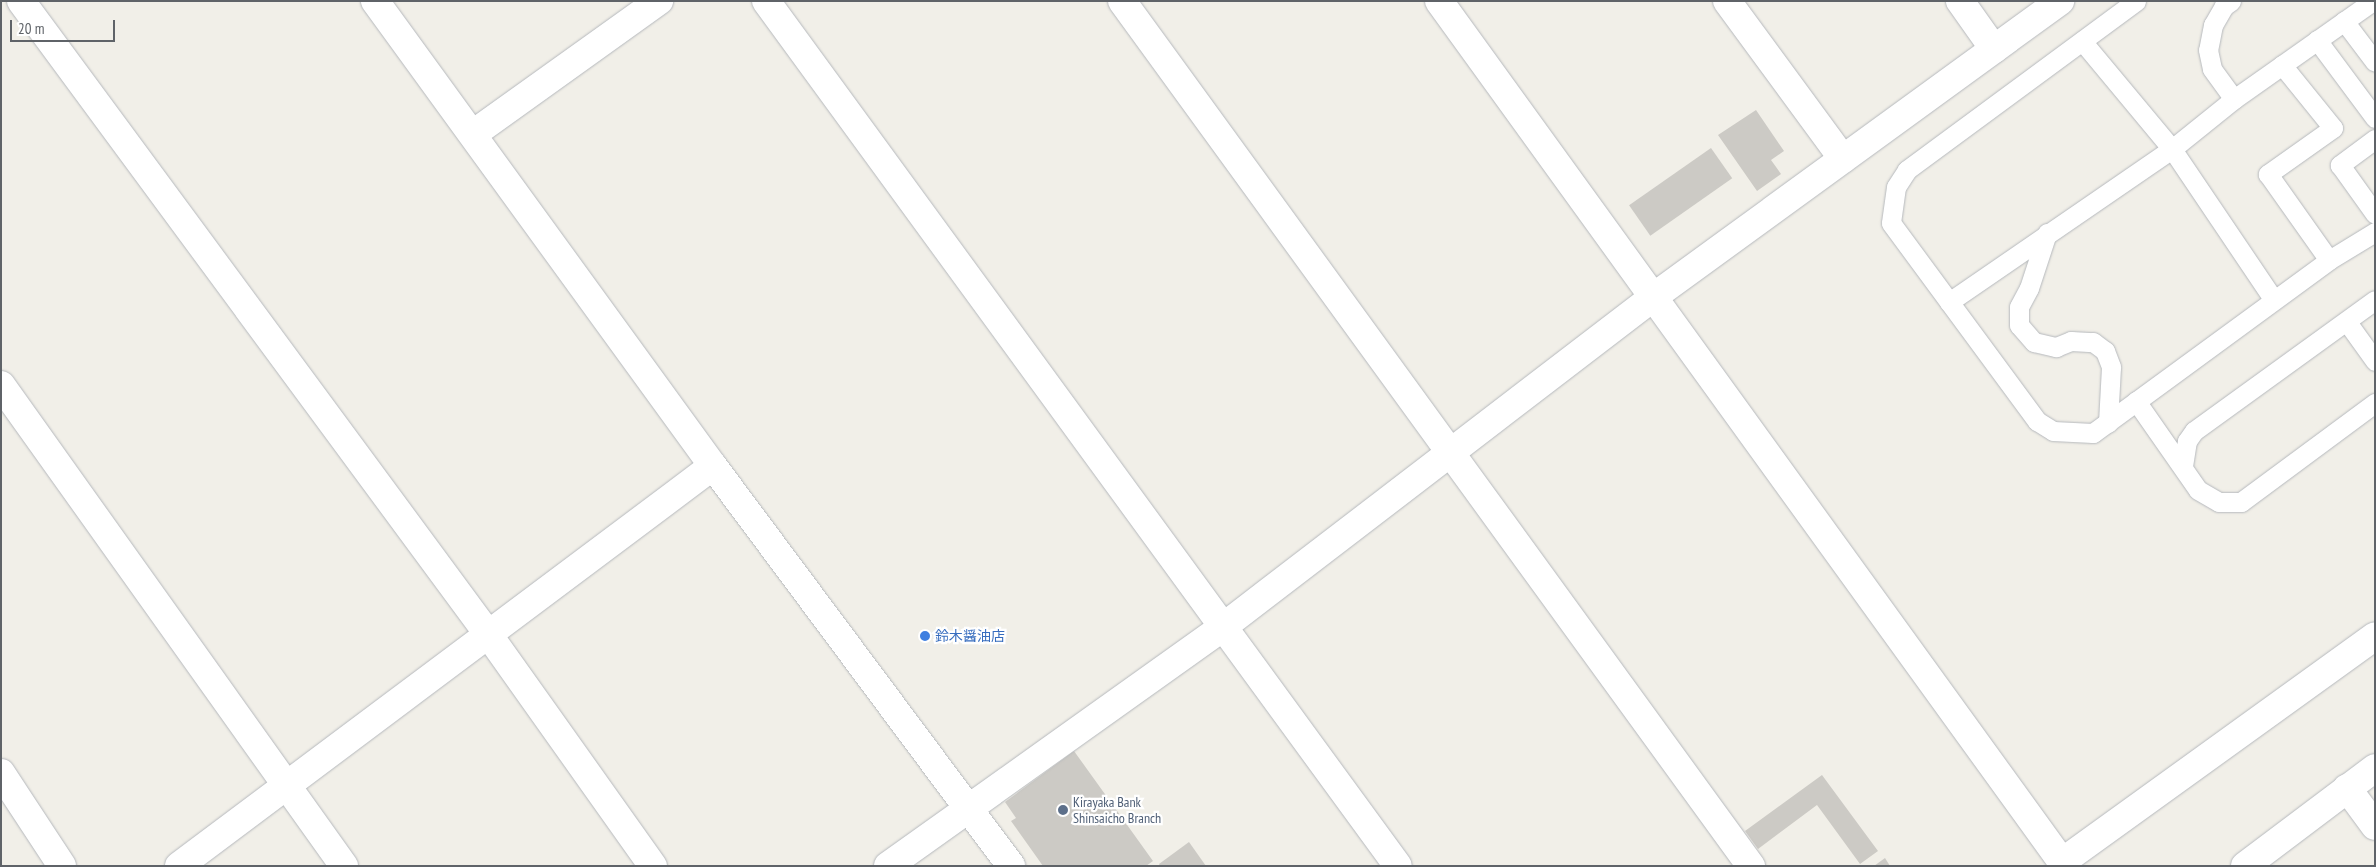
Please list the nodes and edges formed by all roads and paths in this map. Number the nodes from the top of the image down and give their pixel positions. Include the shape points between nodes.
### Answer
1 (21, 1) edge
2 (375, 1) edge
3 (659, 1) edge
4 (766, 1) edge
5 (1122, 1) edge
6 (1439, 1) edge
7 (1727, 1) edge
8 (1960, 1) edge
9 (2060, 1) edge
10 (2136, 1) edge
11 (2231, 1) edge
12 (2372, 1) edge
13 (2344, 21) junction
14 (2317, 40) junction
15 (2082, 41) junction
16 (1994, 49) junction
17 (2375, 62) edge
18 (2282, 65) junction
19 (2234, 99) junction
20 (2375, 118) edge
21 (472, 134) junction
22 (2375, 139) edge
23 (2172, 149) junction
24 (1843, 159) junction
25 (2375, 214) edge
26 (2375, 232) edge
27 (2047, 233) junction
28 (2329, 260) junction
29 (1652, 298) junction
30 (2274, 300) junction
31 (2375, 300) edge
32 (1949, 302) junction
33 (2346, 322) junction
34 (2375, 361) edge
35 (1, 385) edge
36 (2136, 401) junction
37 (2375, 403) edge
38 (2108, 423) junction
39 (1450, 453) junction
40 (713, 466) junction
41 (2183, 466) junction
42 (1223, 626) junction
43 (488, 634) junction
44 (2375, 636) edge
45 (2375, 768) edge
46 (1, 773) edge
47 (287, 786) junction
48 (2347, 788) junction
49 (967, 808) junction
50 (2375, 826) edge
51 (2064, 864) edge
52 (62, 866) edge
53 (178, 866) edge
54 (344, 866) edge
55 (653, 866) edge
56 (888, 866) edge
57 (1011, 866) edge
58 (1398, 866) edge
59 (1751, 866) edge
60 (2245, 866) edge

1 - 43 street
2 - 21 street
3 - 21 street
4 - 42 street
5 - 39 street
6 - 29 street
7 - 24 street
8 - 16 street
9 - 16 street
10 - 15 lane
11 - 19 lane via 2224,6 2213,25 2208,50 2212,69
12 - 13 lane
13 - 14 lane
13 - 17 lane
14 - 18 lane
14 - 20 lane
15 - 23 lane
15 - 32 lane via 1907,170 1896,186 1891,223
16 - 24 street
18 - 19 lane
18 - 28 lane via 2332,128 2268,174
19 - 23 lane
21 - 40 street
22 - 25 lane via 2340,165
23 - 27 lane
23 - 30 lane
24 - 29 street
26 - 28 lane
27 - 32 lane
27 - 38 lane via 2029,288 2019,307 2019,325 2034,342 2056,347 2071,341 2093,342 2105,351 2111,367
28 - 30 lane
29 - 39 street
29 - 51 street
30 - 36 lane
31 - 33 lane
32 - 38 lane via 2037,420 2053,432 2071,434 2093,434
33 - 34 lane
33 - 41 lane via 2194,431 2187,441
35 - 47 street
36 - 38 lane
36 - 41 lane
37 - 41 lane via 2241,502 2219,502 2198,490
39 - 42 street
39 - 59 street
40 - 43 street
40 - 49 street
42 - 49 street
42 - 58 street
43 - 47 street
43 - 55 street
44 - 51 street
45 - 48 street
46 - 52 street
47 - 53 street
47 - 54 street
48 - 50 street
48 - 60 street
49 - 56 street
49 - 57 street

